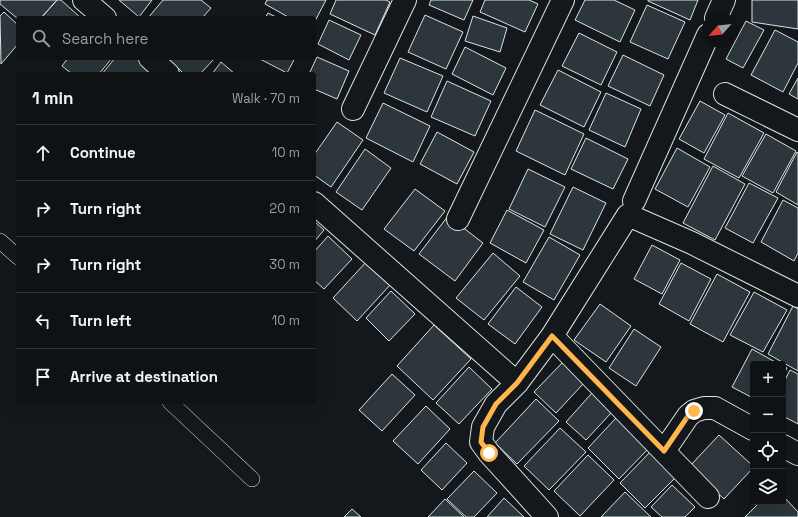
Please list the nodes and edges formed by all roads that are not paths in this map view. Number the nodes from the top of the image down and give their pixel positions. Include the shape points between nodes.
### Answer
1 (84, 0) edge
2 (405, 0) edge
3 (563, 0) edge
4 (724, 0) edge
5 (719, 12) edge
6 (103, 16) edge
7 (702, 48) edge
8 (152, 60) edge
9 (166, 72) edge
10 (725, 94) dead end
11 (353, 109) dead end
12 (798, 130) edge
13 (634, 201) dead end
14 (316, 205) edge
15 (458, 219) dead end
16 (0, 240) edge
17 (16, 255) edge
18 (798, 296) edge
19 (552, 336) junction
20 (517, 383) junction
21 (172, 404) edge
22 (750, 427) edge
23 (786, 448) edge
24 (664, 451) junction
25 (798, 454) edge
26 (252, 479) dead end
27 (708, 497) dead end
28 (547, 517) edge

1 - 6 street
2 - 11 street
3 - 15 street
4 - 5 street
7 - 13 street
8 - 9 street
10 - 12 street
14 - 20 street
16 - 17 lane
18 - 19 street via 692,243 628,215
19 - 20 street
19 - 24 street
20 - 28 street via 496,404 483,427 481,442
21 - 26 lane
22 - 24 street via 714,408 704,408 688,416
23 - 25 street
24 - 27 street

